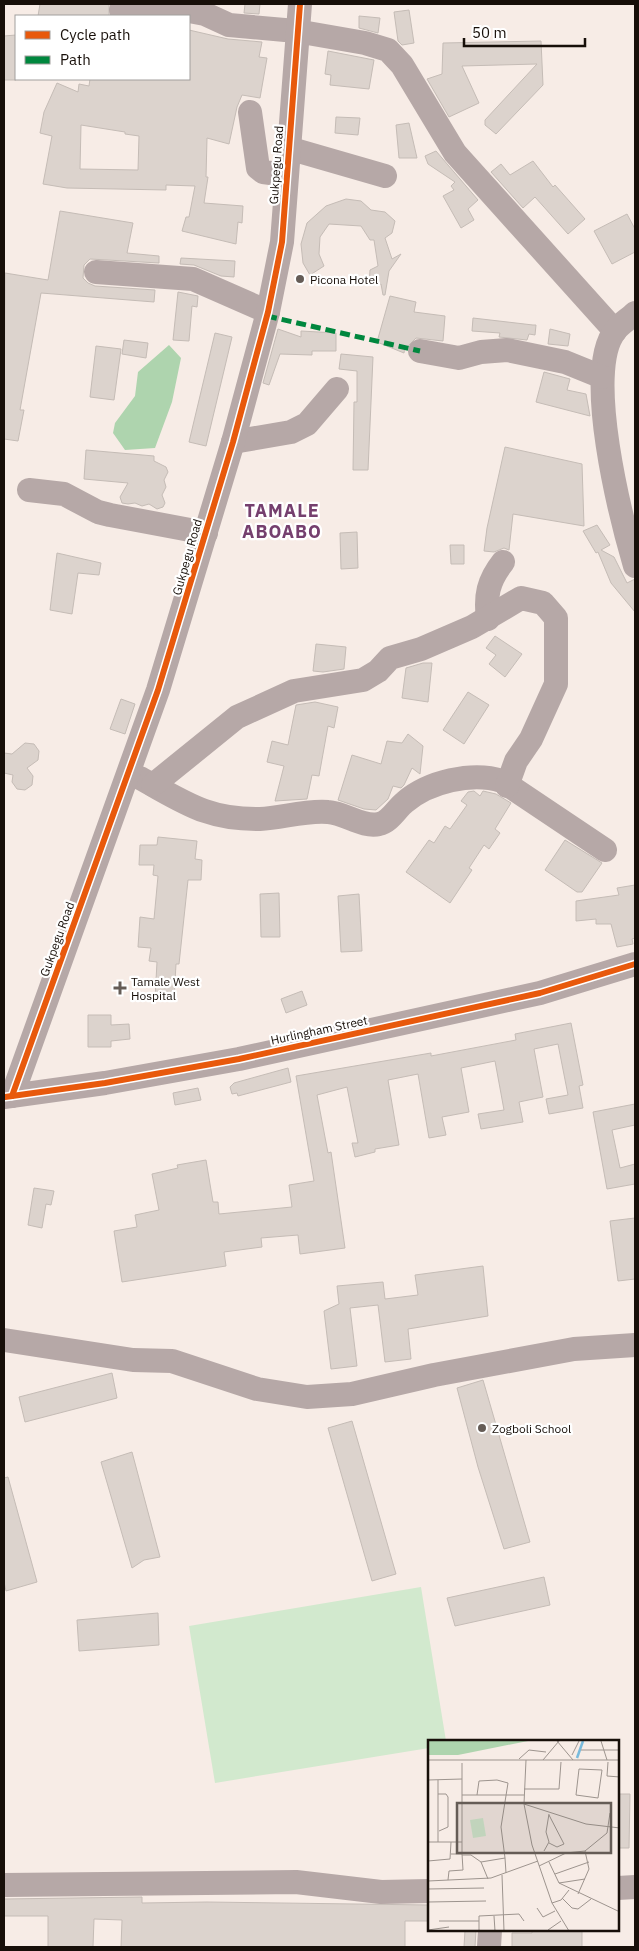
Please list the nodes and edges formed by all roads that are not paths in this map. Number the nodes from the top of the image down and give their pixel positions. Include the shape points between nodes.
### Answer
1 (300, 4) edge
2 (121, 10) dead end
3 (296, 32) junction
4 (250, 112) dead end
5 (288, 148) junction
6 (286, 175) junction
7 (385, 176) dead end
8 (96, 272) dead end
9 (268, 312) junction
10 (635, 313) edge
11 (615, 331) junction
12 (420, 351) dead end
13 (602, 377) junction
14 (337, 389) dead end
15 (233, 442) junction
16 (29, 490) dead end
17 (206, 533) junction
18 (503, 562) dead end
19 (635, 566) edge
20 (488, 619) junction
21 (129, 772) junction
22 (153, 785) junction
23 (507, 786) junction
24 (605, 850) dead end
25 (635, 964) edge
26 (8, 1096) edge
27 (4, 1340) edge
28 (635, 1345) edge
29 (4, 1885) edge
30 (635, 1887) edge
31 (619, 1888) edge
32 (428, 1891) edge
33 (490, 1931) edge
34 (489, 1947) edge

1 - 3 street, Gukpegu Road
2 - 3 street via 189,11 229,25
3 - 5 street, Gukpegu Road
3 - 11 street via 376,46 396,57 455,153
4 - 6 street via 258,168 263,172
5 - 6 street, Gukpegu Road
5 - 7 street
6 - 9 street, Gukpegu Road via 282,242
8 - 9 street via 193,280
9 - 15 street, Gukpegu Road
10 - 11 street
11 - 13 street via 608,345
12 - 13 street via 459,358 507,350 565,362
13 - 19 street via 616,495
14 - 15 street via 307,424 291,432
15 - 17 street, Gukpegu Road
16 - 17 street via 64,494 110,515
17 - 21 street, Gukpegu Road
18 - 20 street via 486,599
20 - 22 street via 421,649 390,658 363,680 294,691 237,717
20 - 23 street via 521,598 544,603 556,618 556,684 531,739 516,761
21 - 22 street
21 - 26 street, Gukpegu Road
22 - 23 street via 203,812 229,818 261,819 328,812 371,824 383,823 405,801 423,789 451,781 480,776
23 - 24 street
25 - 26 street, Hurlingham Street via 540,993 239,1059 105,1084
27 - 28 street via 133,1360 172,1361 257,1389 307,1397 352,1394 574,1349
29 - 32 street via 296,1882 381,1892
30 - 31 street
33 - 34 street

